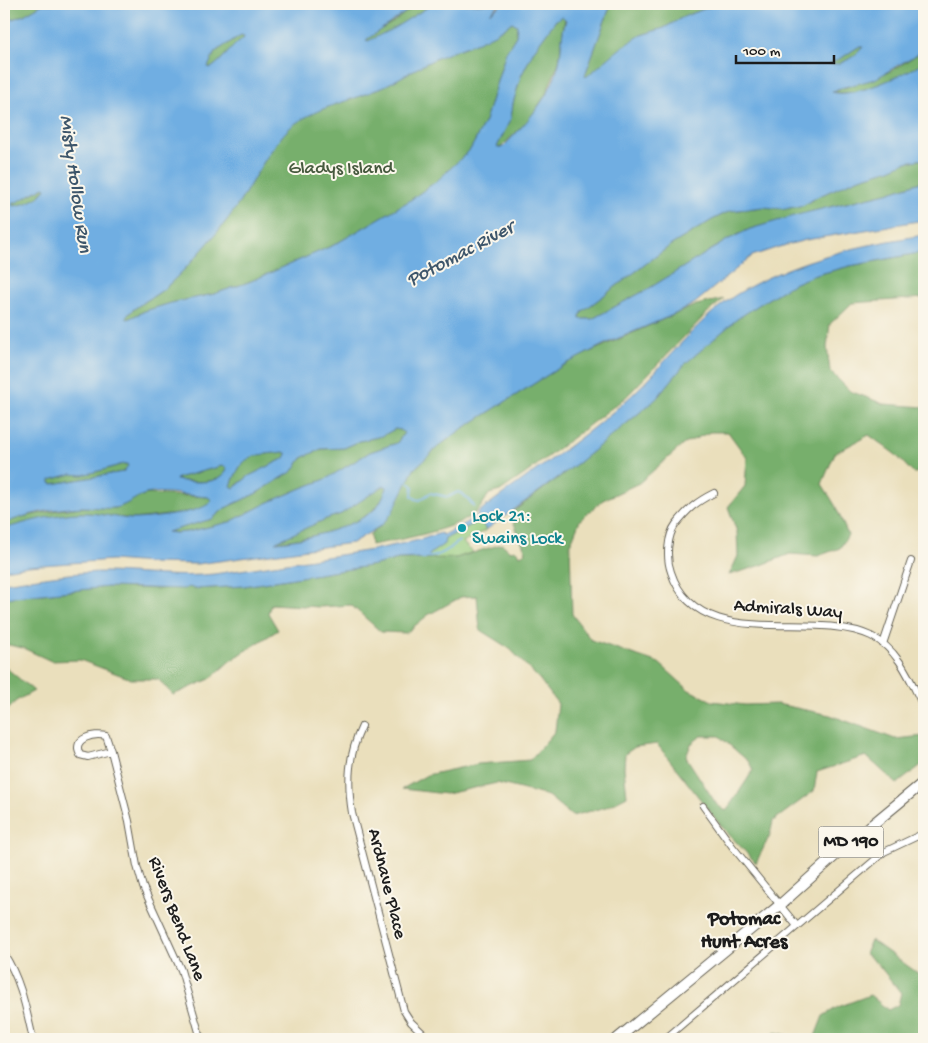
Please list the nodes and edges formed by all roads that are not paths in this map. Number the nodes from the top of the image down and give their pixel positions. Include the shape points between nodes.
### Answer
1 (714, 494) dead end
2 (911, 561) dead end
3 (883, 644) junction
4 (924, 708) edge
5 (362, 726) dead end
6 (111, 751) junction
7 (924, 782) edge
8 (703, 806) dead end
9 (924, 835) edge
10 (780, 905) junction
11 (796, 926) junction
12 (4, 954) edge
13 (33, 1039) edge
14 (201, 1039) edge
15 (429, 1039) edge
16 (617, 1039) edge
17 (665, 1039) edge

1 - 3 street, Admirals Way via 691,507 674,527 670,538 669,567 683,597 707,614 726,621 843,628 862,632
2 - 3 street
3 - 4 street, Admirals Way via 907,672
5 - 15 street, Ardnave Place via 354,744 350,770 352,813 404,1011
6 - 6 street, Rivers Bend Lane via 106,736 100,734 82,739 77,748 80,754 88,757
6 - 14 street, Rivers Bend Lane via 143,887 181,970
7 - 10 main road, MD 190
8 - 10 street
9 - 11 street via 884,852
10 - 11 street
10 - 16 main road, MD 190
11 - 17 street
12 - 13 street via 21,987

